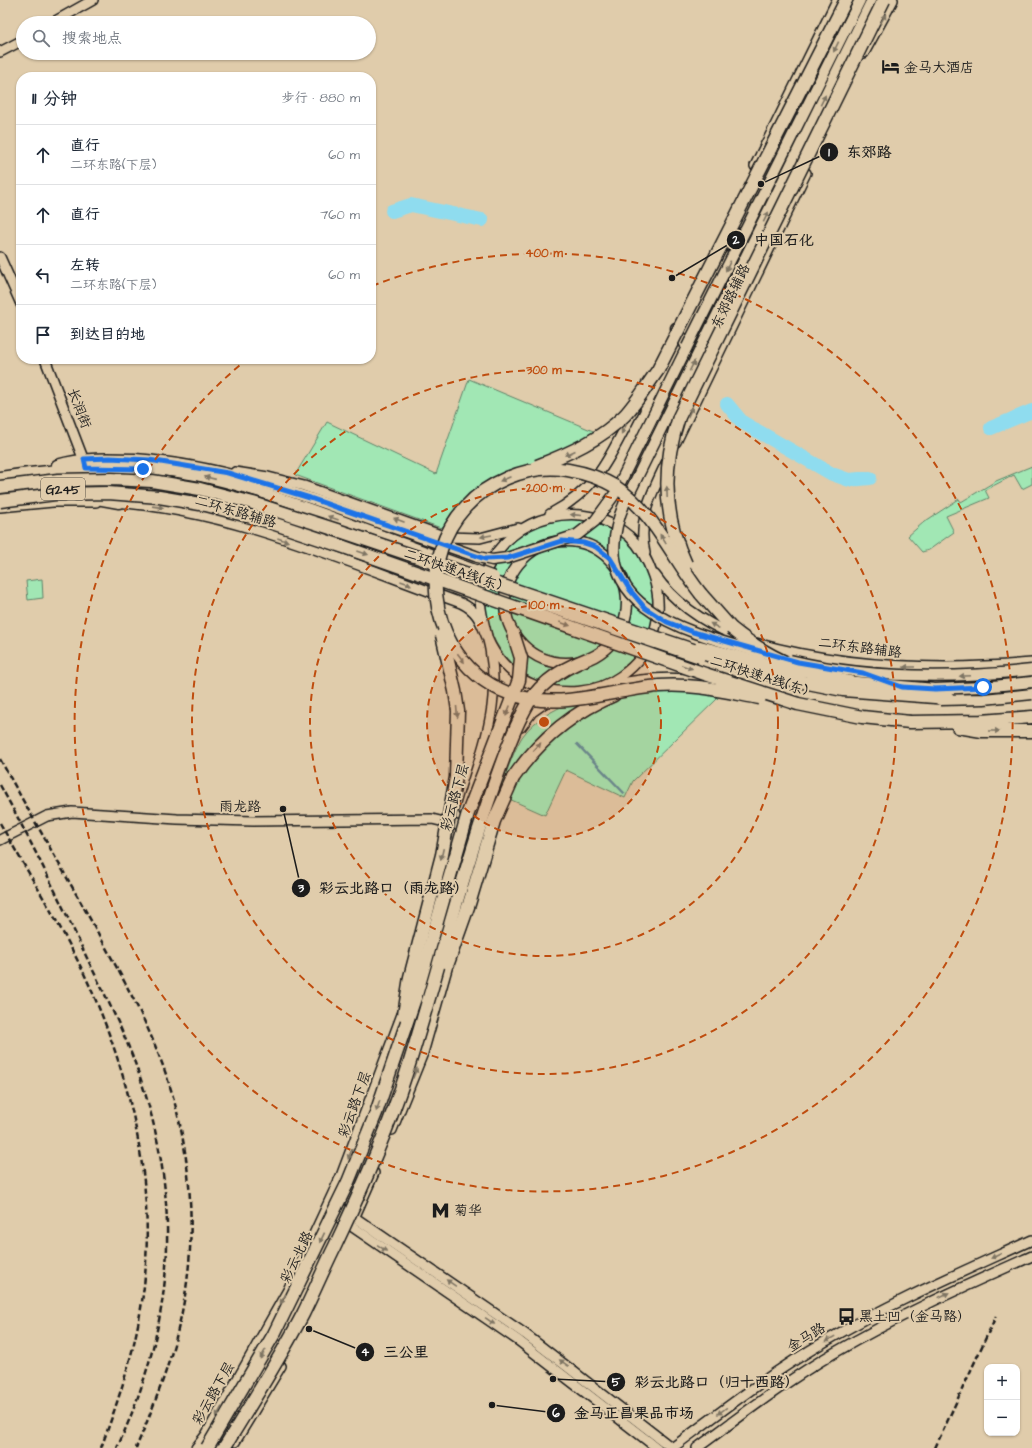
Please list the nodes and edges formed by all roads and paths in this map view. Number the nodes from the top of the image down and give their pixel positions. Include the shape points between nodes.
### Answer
1 (93, 0) edge
2 (837, 0) edge
3 (846, 0) edge
4 (860, 0) edge
5 (872, 0) edge
6 (884, 0) edge
7 (893, 0) edge
8 (64, 16) edge
9 (16, 44) edge
10 (0, 52) edge
11 (745, 231) junction
12 (0, 257) edge
13 (711, 257) junction
14 (16, 293) edge
15 (676, 328) junction
16 (687, 347) junction
17 (48, 364) edge
18 (85, 464) junction
19 (194, 466) junction
20 (521, 473) junction
21 (0, 476) edge
22 (4, 487) edge
23 (0, 501) edge
24 (119, 503) junction
25 (0, 507) edge
26 (537, 520) junction
27 (551, 543) junction
28 (650, 566) junction
29 (620, 573) junction
30 (436, 591) junction
31 (701, 594) junction
32 (485, 631) junction
33 (513, 633) junction
34 (588, 659) junction
35 (1032, 664) edge
36 (844, 670) junction
37 (1032, 670) edge
38 (798, 672) junction
39 (857, 672) junction
40 (1032, 682) edge
41 (595, 688) junction
42 (908, 688) junction
43 (626, 691) junction
44 (1032, 694) edge
45 (929, 697) junction
46 (798, 704) junction
47 (1032, 716) edge
48 (942, 722) junction
49 (1032, 731) edge
50 (460, 825) junction
51 (485, 832) junction
52 (0, 840) edge
53 (391, 1069) junction
54 (406, 1075) junction
55 (328, 1204) junction
56 (353, 1221) junction
57 (1032, 1240) edge
58 (1032, 1256) edge
59 (196, 1448) edge
60 (207, 1448) edge
61 (224, 1448) edge
62 (231, 1448) edge
63 (657, 1448) edge
64 (672, 1448) edge
65 (697, 1448) edge

1 - 8 main road
2 - 13 main road
3 -> 20 highway, bridge via 665,356 640,396 625,414 596,439
4 -> 11 main road
29 -> 5 main road, bridge via 614,541 625,502
31 -> 6 highway, bridge via 682,555 670,514 667,474 673,434 693,386
28 -> 7 main road, 东郊路辅路 via 642,528 649,498 746,294 868,45
9 - 10 main road
11 - 13 main road
11 -> 16 main road, bridge
12 - 14 main road
13 - 15 main road
15 - 16 main road
15 -> 26 main road via 596,480 582,494 559,510
16 - 27 main road, bridge via 614,495 602,514 576,535
17 - 18 main road, 长润街
18 - 19 main road, G245 via 130,459
18 - 21 main road, G245
38 -> 18 main road, bridge via 660,634 248,489 196,475
26 -> 19 main road, G245 via 506,532 480,538 458,538 436,534 304,486 257,475
19 - 27 main road, bridge via 240,476 310,498 485,559 508,558
20 -> 30 highway, bridge via 482,491 457,516 440,552
31 -> 20 highway, bridge via 650,520 615,486 593,476 564,469 546,468
22 - 24 main road, G245 via 48,485 91,498
22 - 44 main road, G245, bridge via 90,479 194,486 239,498 698,658 765,676 845,692 922,700 960,700
22 - 45 highway, bridge via 58,480 112,479 152,481 200,489 336,530 762,672 843,690
23 -> 46 highway, 二环快速A线(东), bridge via 55,494 108,493 159,497 206,505 344,547 705,674
24 - 25 main road, 二环东路辅路 via 65,502
24 -> 32 main road, 二环东路辅路 / G245 via 172,509 228,522 454,600 474,610
28 -> 26 main road, G245 via 637,544 608,523 572,514
26 - 32 main road via 503,544 487,569 479,599
27 - 29 main road, bridge via 573,541 596,547 610,558
27 - 33 main road, bridge via 532,553 520,564 512,577 507,607
35 -> 28 main road, 二环东路辅路 via 942,667 862,664 754,643 722,630 693,612 665,588
28 - 41 main road, G245 via 659,605 658,622 653,637 646,650 627,672 616,680
29 - 34 main road, bridge via 625,600 620,628 610,644
29 - 36 main road, bridge via 639,602 667,622 761,652
30 -> 43 highway, bridge via 441,620 455,650 474,672 494,687 522,697 550,701
30 -> 53 highway, bridge via 437,610 458,711 456,778 443,851 410,977 401,1033
31 - 45 highway, bridge via 721,618 742,636 782,662 824,677
32 - 41 main road via 501,660 510,670 532,685 557,691
32 - 50 main road, 彩云路下层 / G245 via 492,660 491,712
33 - 34 main road, bridge via 526,649 544,660 570,662
33 -> 53 highway, bridge via 521,658 519,680 468,813 422,979
34 - 54 highway, bridge via 546,682 531,698 519,721 472,849
36 - 38 main road, bridge
36 - 39 main road, bridge
37 -> 39 main road, bridge via 934,677
38 - 42 main road, bridge
39 - 42 main road, bridge
40 - 42 main road, bridge via 960,689
41 - 47 main road via 657,677 684,678 805,705 890,718 948,720
41 - 51 main road, G245 via 557,696 540,705 524,721 511,748
43 - 46 highway, bridge via 658,686 685,686
54 -> 43 highway, bridge via 462,923 494,821 513,778 528,757 555,730 592,704
44 - 45 highway, bridge via 967,699
46 - 48 highway, 二环快速A线(东), bridge via 862,717
47 - 48 highway, 二环快速A线(东)
48 -> 49 highway via 982,731
50 - 51 main road, 雨龙路
50 - 52 main road, 雨龙路 via 432,819 253,821 72,812 47,816
50 -> 55 main road, 彩云路下层 / G245 via 440,902 419,964 348,1158
56 -> 51 main road, G245 via 423,1053
53 -> 60 highway, 彩云北路, bridge via 348,1182 308,1268 274,1334
54 - 61 highway, bridge via 365,1182 303,1313
55 - 56 main road
55 -> 59 main road, 彩云路下层 / G245 via 288,1290 206,1435
56 - 62 main road, G245 via 302,1329
56 -> 63 main road via 519,1342
64 -> 56 main road via 525,1334
57 -> 64 main road, 金马路 via 933,1284 824,1342 776,1373
65 -> 58 main road, 金马路 via 785,1384 833,1354 945,1295

